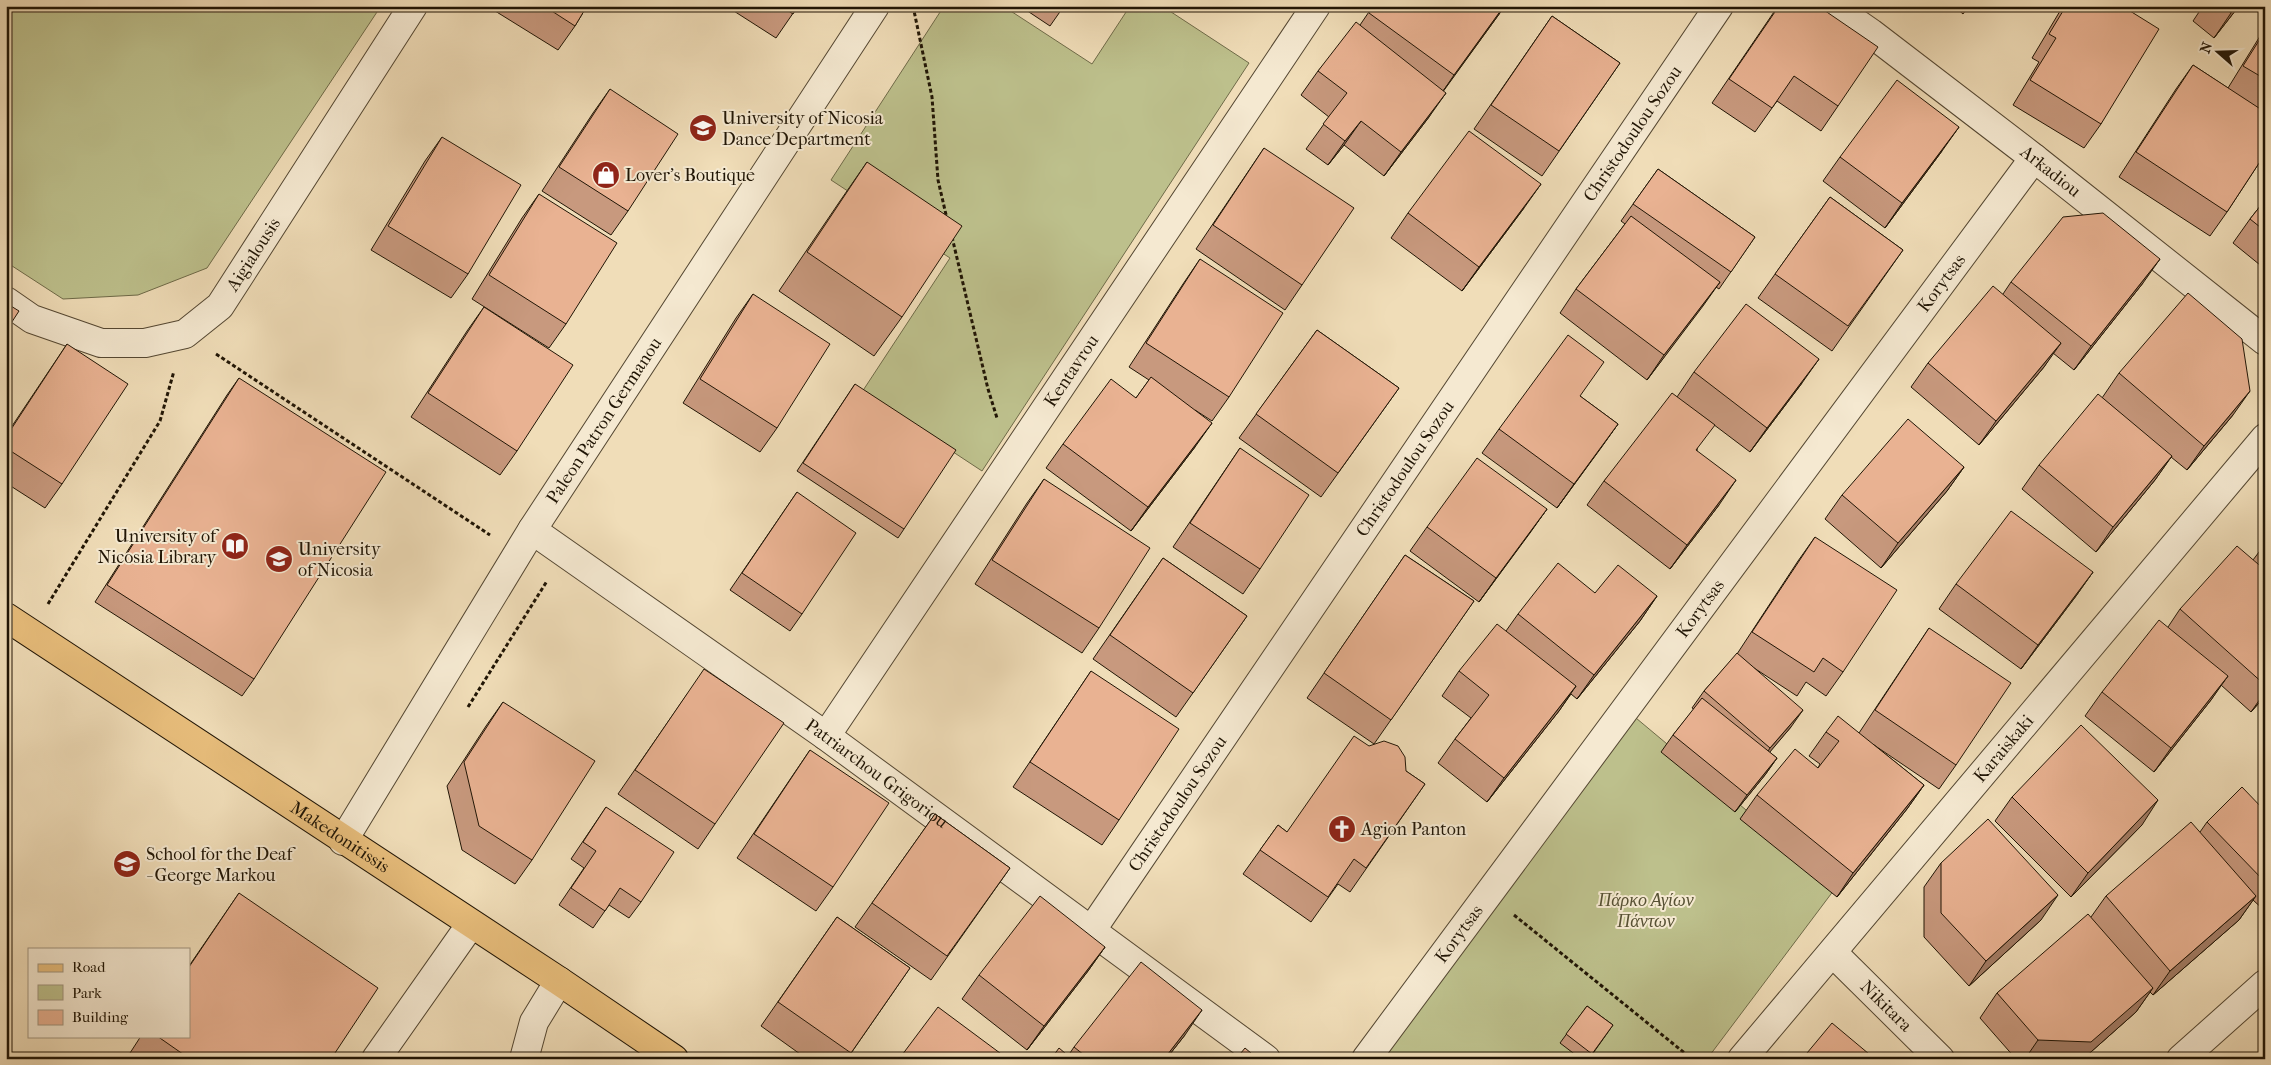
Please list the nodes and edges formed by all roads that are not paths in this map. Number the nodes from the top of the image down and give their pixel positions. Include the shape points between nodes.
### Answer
1 (414, 6) edge
2 (875, 6) edge
3 (1316, 6) edge
4 (1719, 6) edge
5 (1832, 6) edge
6 (2034, 158) junction
7 (6, 301) edge
8 (2265, 341) edge
9 (2265, 438) edge
10 (525, 541) junction
11 (6, 617) edge
12 (826, 736) junction
13 (343, 840) junction
14 (471, 924) junction
15 (1091, 931) junction
16 (1833, 953) junction
17 (559, 980) junction
18 (2265, 984) edge
19 (1940, 1058) edge
20 (376, 1059) edge
21 (524, 1059) edge
22 (674, 1059) edge
23 (1266, 1059) edge
24 (1366, 1059) edge
25 (1742, 1059) edge
26 (2181, 1059) edge

1 - 7 street, Aigialousis via 220,306 185,334 145,343 101,343 32,319
2 - 10 street, Paleon Patron Germanou
3 - 12 street, Kentavrou
4 - 15 street, Christodoulou Sozou
5 - 6 street, Arkadiou
6 - 8 street, Arkadiou
6 - 24 street, Korytsas
9 - 16 street, Karaiskaki
10 - 12 street, Patriarchou Grigoriou via 565,553
10 - 13 street, Paleon Patron Germanou
11 - 13 main road, Makedonitissis
12 - 15 street, Patriarchou Grigoriou
13 - 14 main road, Makedonitissis
14 - 17 main road, Makedonitissis
14 - 20 street
15 - 23 street, Patriarchou Grigoriou
16 - 19 street, Nikitara
16 - 25 street, Karaiskaki
17 - 21 street via 534,1022
17 - 22 main road, Makedonitissis
18 - 26 street

